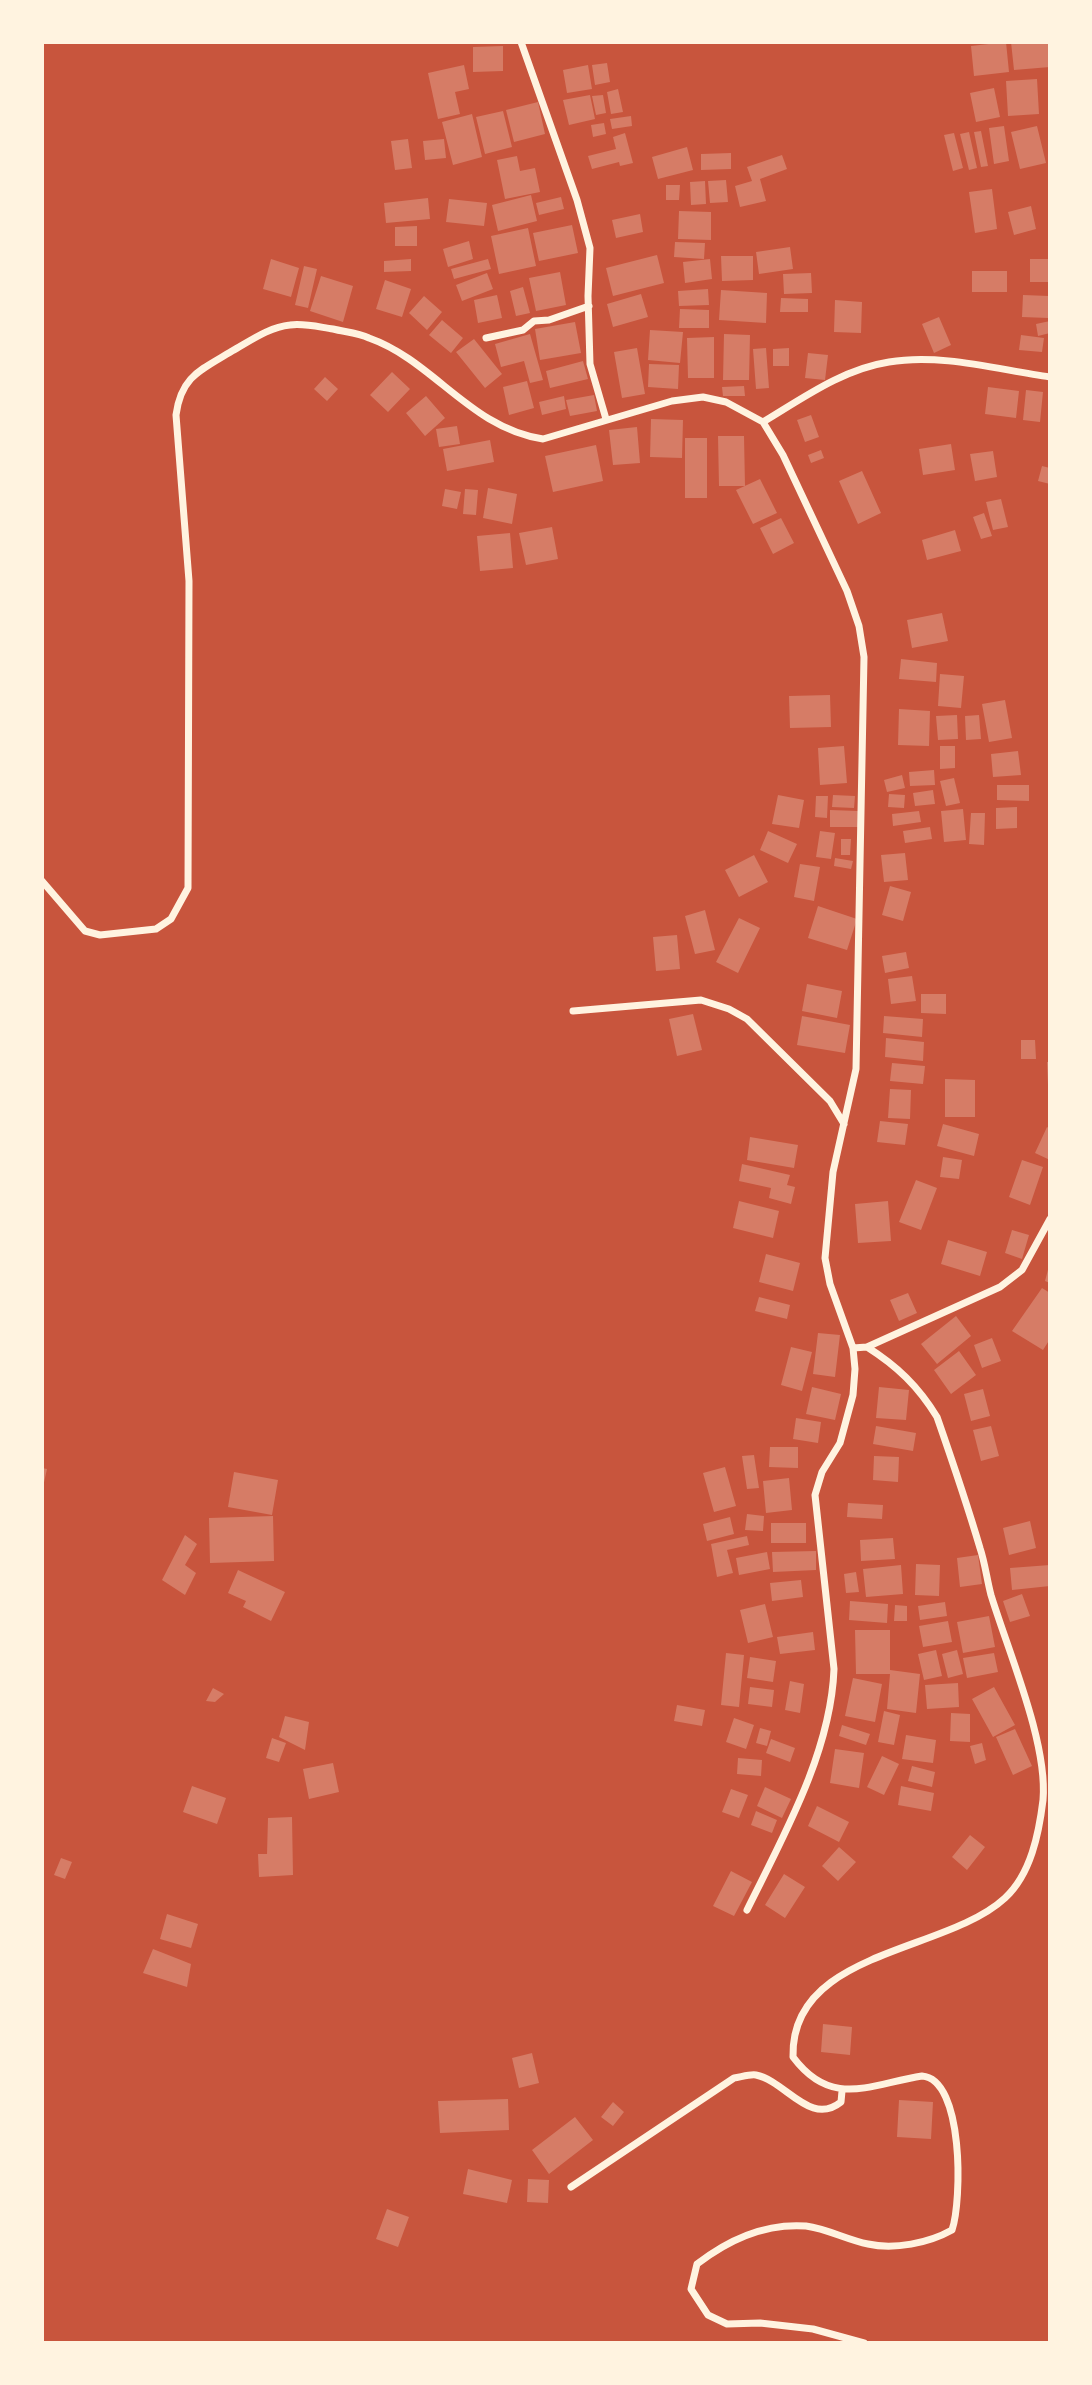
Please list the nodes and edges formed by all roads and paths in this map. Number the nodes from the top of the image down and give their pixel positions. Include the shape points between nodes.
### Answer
1 (521, 42) edge
2 (589, 306) junction
3 (486, 338) dead end
4 (1050, 377) edge
5 (606, 419) junction
6 (764, 422) junction
7 (42, 881) edge
8 (573, 1012) dead end
9 (845, 1125) junction
10 (1050, 1219) edge
11 (867, 1347) junction
12 (853, 1348) junction
13 (747, 1910) dead end
14 (842, 2091) junction
15 (571, 2187) dead end
16 (864, 2343) edge

1 - 2 street via 590,248
2 - 3 street
2 - 5 street via 591,376
4 - 6 street via 923,359 890,362 830,382
5 - 6 street via 704,397 726,402
5 - 7 street via 543,439 508,431 382,344 312,326 290,325 267,332 191,378 179,394 176,415 189,581 188,888 171,919 156,929 100,935 85,931
6 - 9 street via 847,591 864,657 856,1069
8 - 9 street via 701,1000 729,1009 747,1019 830,1101
9 - 12 street via 828,1206 825,1258
10 - 11 street via 1022,1270 1000,1287
11 - 12 street
11 - 14 street via 895,1364 937,1417 1040,1755 1043,1799 1032,1855 1005,1898 949,1931 849,1971 820,1991 806,2008 796,2027 793,2057 829,2088
12 - 13 street via 853,1395 840,1443 821,1472 815,1495 833,1697 826,1729 787,1829
14 - 15 street via 841,2102 833,2109 812,2109 757,2076 734,2078
14 - 16 street via 922,2076 938,2082 948,2105 958,2156 958,2212 952,2230 940,2237 891,2246 805,2226 749,2233 697,2264 691,2289 708,2315 727,2324 813,2329

